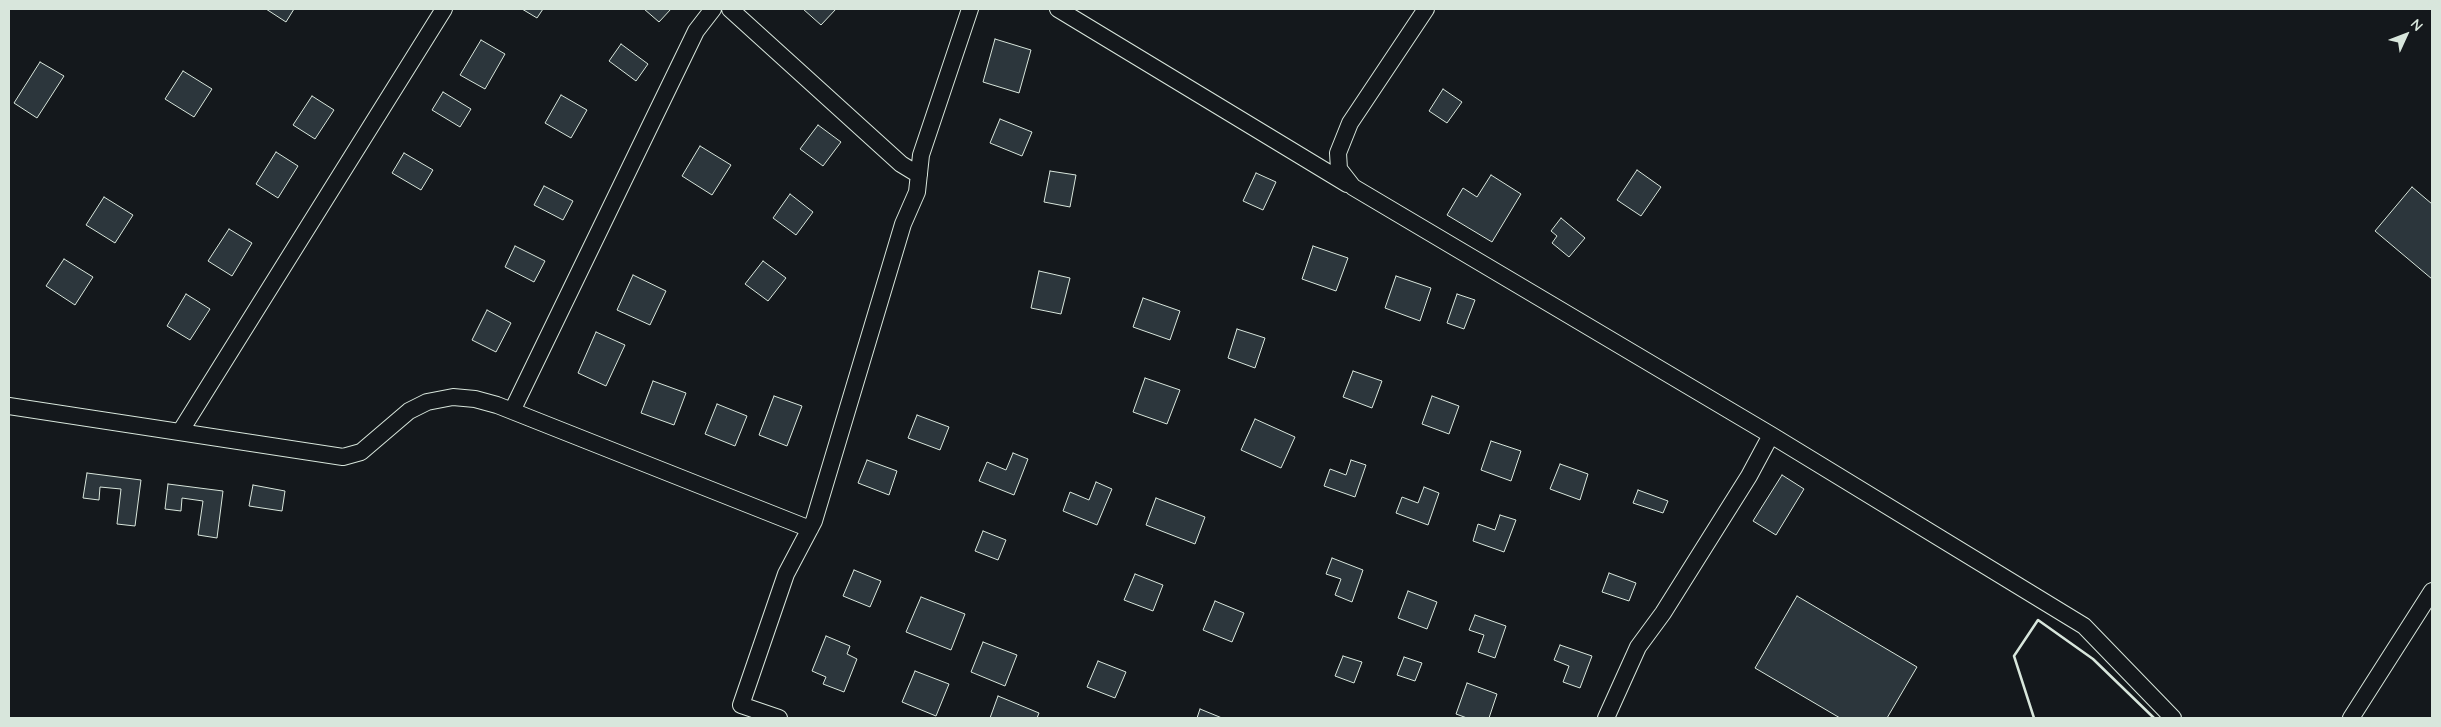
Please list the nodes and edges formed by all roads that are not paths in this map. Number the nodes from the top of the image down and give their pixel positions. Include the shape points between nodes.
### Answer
1 (444, 9) edge
2 (713, 9) edge
3 (730, 9) edge
4 (970, 9) edge
5 (1058, 9) edge
6 (1426, 9) edge
7 (919, 175) junction
8 (1353, 187) junction
9 (9, 406) edge
10 (512, 411) junction
11 (180, 432) junction
12 (1771, 434) junction
13 (810, 529) junction
14 (2432, 591) edge
15 (779, 718) edge
16 (1606, 718) edge
17 (2173, 718) edge
18 (2351, 718) edge

1 - 11 street
2 - 10 street via 696,31
3 - 7 street via 901,164
4 - 7 street via 921,155
5 - 8 street
6 - 8 street via 1350,123 1338,153 1340,169
7 - 13 street via 917,192 903,224
8 - 12 street
9 - 11 street
10 - 11 street via 482,401 453,397 427,402 409,411 361,452 343,457
10 - 13 street
12 - 16 street via 1749,476 1638,647
12 - 17 street via 2084,626
13 - 15 street via 786,574 741,705
14 - 18 street

